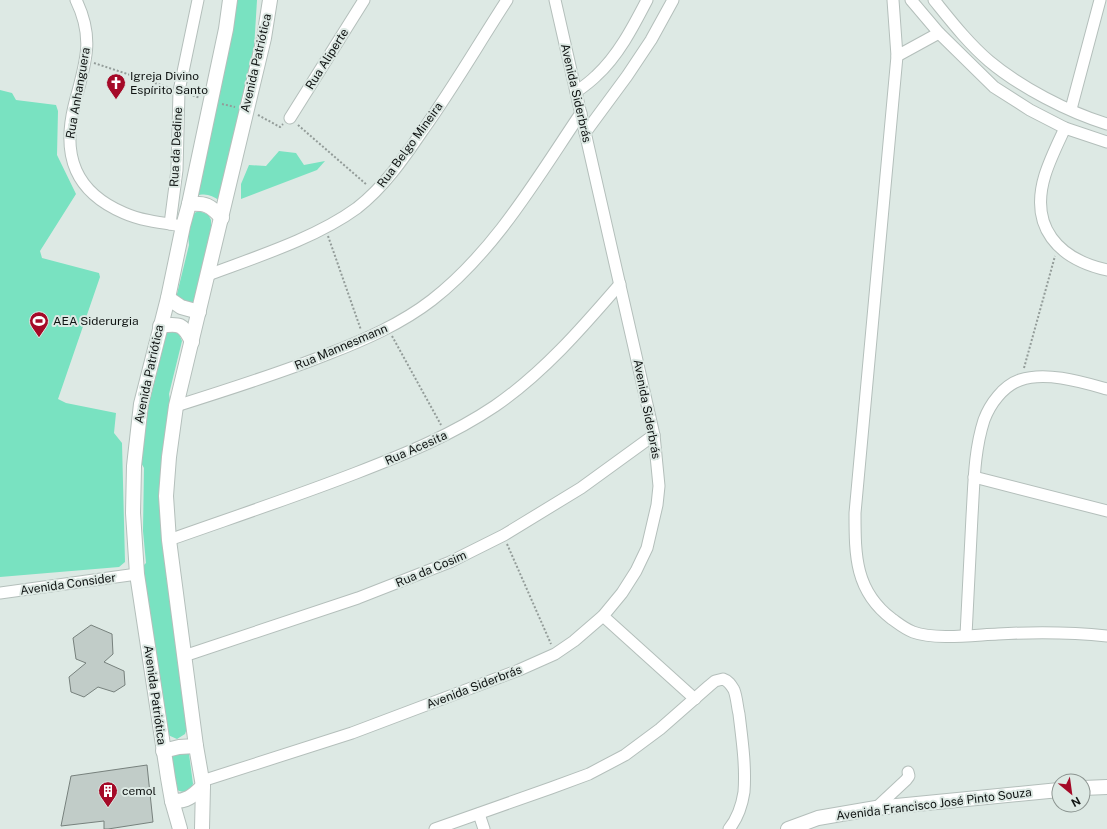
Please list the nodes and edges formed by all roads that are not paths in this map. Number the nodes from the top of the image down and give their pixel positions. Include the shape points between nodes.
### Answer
1 (76, 0) edge
2 (198, 0) edge
3 (230, 0) edge
4 (270, 0) edge
5 (364, 0) edge
6 (507, 0) edge
7 (555, 0) edge
8 (647, 0) edge
9 (673, 0) edge
10 (893, 0) edge
11 (912, 0) edge
12 (1100, 0) edge
13 (936, 2) edge
14 (1107, 2) edge
15 (939, 34) junction
16 (897, 56) junction
17 (988, 60) junction
18 (978, 72) junction
19 (1004, 73) junction
20 (994, 87) junction
21 (576, 92) junction
22 (1071, 109) junction
23 (581, 113) junction
24 (290, 118) dead end
25 (1107, 124) edge
26 (1065, 128) junction
27 (585, 133) junction
28 (1107, 142) edge
29 (189, 204) junction
30 (222, 218) junction
31 (176, 225) junction
32 (1107, 270) edge
33 (208, 275) junction
34 (620, 284) junction
35 (168, 298) junction
36 (199, 312) junction
37 (160, 326) junction
38 (192, 342) junction
39 (1107, 389) edge
40 (176, 406) junction
41 (654, 435) junction
42 (974, 477) junction
43 (1107, 511) edge
44 (168, 540) junction
45 (137, 574) junction
46 (0, 593) edge
47 (603, 616) junction
48 (966, 635) junction
49 (1107, 636) edge
50 (184, 656) junction
51 (695, 698) junction
52 (196, 746) junction
53 (163, 751) junction
54 (908, 772) dead end
55 (203, 783) junction
56 (1107, 786) edge
57 (1091, 787) edge
58 (1051, 791) edge
59 (172, 801) junction
60 (876, 808) junction
61 (479, 814) junction
62 (180, 829) edge
63 (202, 829) edge
64 (435, 829) edge
65 (484, 829) edge
66 (729, 829) edge
67 (788, 829) edge

1 - 31 street, Rua Anhanguera via 83,16 87,43 86,61 70,132 70,151 75,168 84,186 108,205 124,214
2 - 31 street, Rua da Dedine via 179,91
3 - 29 main road, Avenida Patriótica
4 - 30 main road, Avenida Patriótica via 264,38
5 - 24 street, Rua Aliperte
6 - 33 street, Rua Belgo Mineira via 435,113 376,192 325,227
7 - 21 street, Avenida Siderbrás
8 - 21 street via 611,59 596,76
9 - 27 street via 627,76
10 - 16 street
11 - 15 street
12 - 14 street
12 - 22 street
13 - 17 street via 958,30
15 - 16 street
15 - 18 street
16 - 48 street via 855,513 856,560 868,593 884,613 903,627 924,634
17 - 18 street
17 - 19 street
18 - 20 street
19 - 20 street
19 - 22 street via 1048,99
20 - 26 street
21 - 23 street, Avenida Siderbrás
22 - 25 street
23 - 27 street, Avenida Siderbrás
23 - 40 street, Rua Mannesmann via 506,222 453,282 432,300 364,340 296,367
26 - 28 street
26 - 32 street via 1045,176 1041,201 1043,221 1058,247 1069,256
27 - 34 street, Avenida Siderbrás
29 - 30 main road via 206,204
29 - 31 main road, Avenida Patriótica
30 - 33 main road, Avenida Patriótica
31 - 35 main road, Avenida Patriótica
33 - 36 main road, Avenida Patriótica
34 - 41 street, Avenida Siderbrás
34 - 44 street, Rua Acesita via 545,365 496,405 447,435 325,485
35 - 36 main road via 182,307
35 - 37 main road, Avenida Patriótica
36 - 38 main road, Avenida Patriótica
37 - 38 main road via 180,325
37 - 45 main road, Avenida Patriótica via 137,429 133,513
38 - 40 main road, Avenida Patriótica
39 - 42 street via 1069,379 1020,380 1000,394 989,409 981,432
40 - 44 main road, Avenida Patriótica via 166,496
41 - 47 street, Avenida Siderbrás via 659,486 647,548 622,593
41 - 50 street, Rua da Cosim via 581,488 504,535 450,562 358,598
42 - 43 street
42 - 48 street
44 - 50 main road, Avenida Patriótica
45 - 46 street, Avenida Consider
45 - 53 main road, Avenida Patriótica
47 - 51 street
47 - 55 street, Avenida Siderbrás via 555,654 352,733
48 - 49 street via 1055,632
50 - 52 main road, Avenida Patriótica
51 - 61 street via 625,755 589,774
51 - 66 street via 721,679 729,682 736,697 742,737 744,793
52 - 53 main road
52 - 55 main road, Avenida Patriótica
53 - 59 main road, Avenida Patriótica
54 - 60 street via 906,780
55 - 59 main road via 187,800
55 - 63 main road, Avenida Patriótica
56 - 57 main road
58 - 60 main road, Avenida Francisco José Pinto Souza
59 - 62 main road, Avenida Patriótica
60 - 67 main road, Avenida Francisco José Pinto Souza via 818,818
61 - 64 street
61 - 65 street

